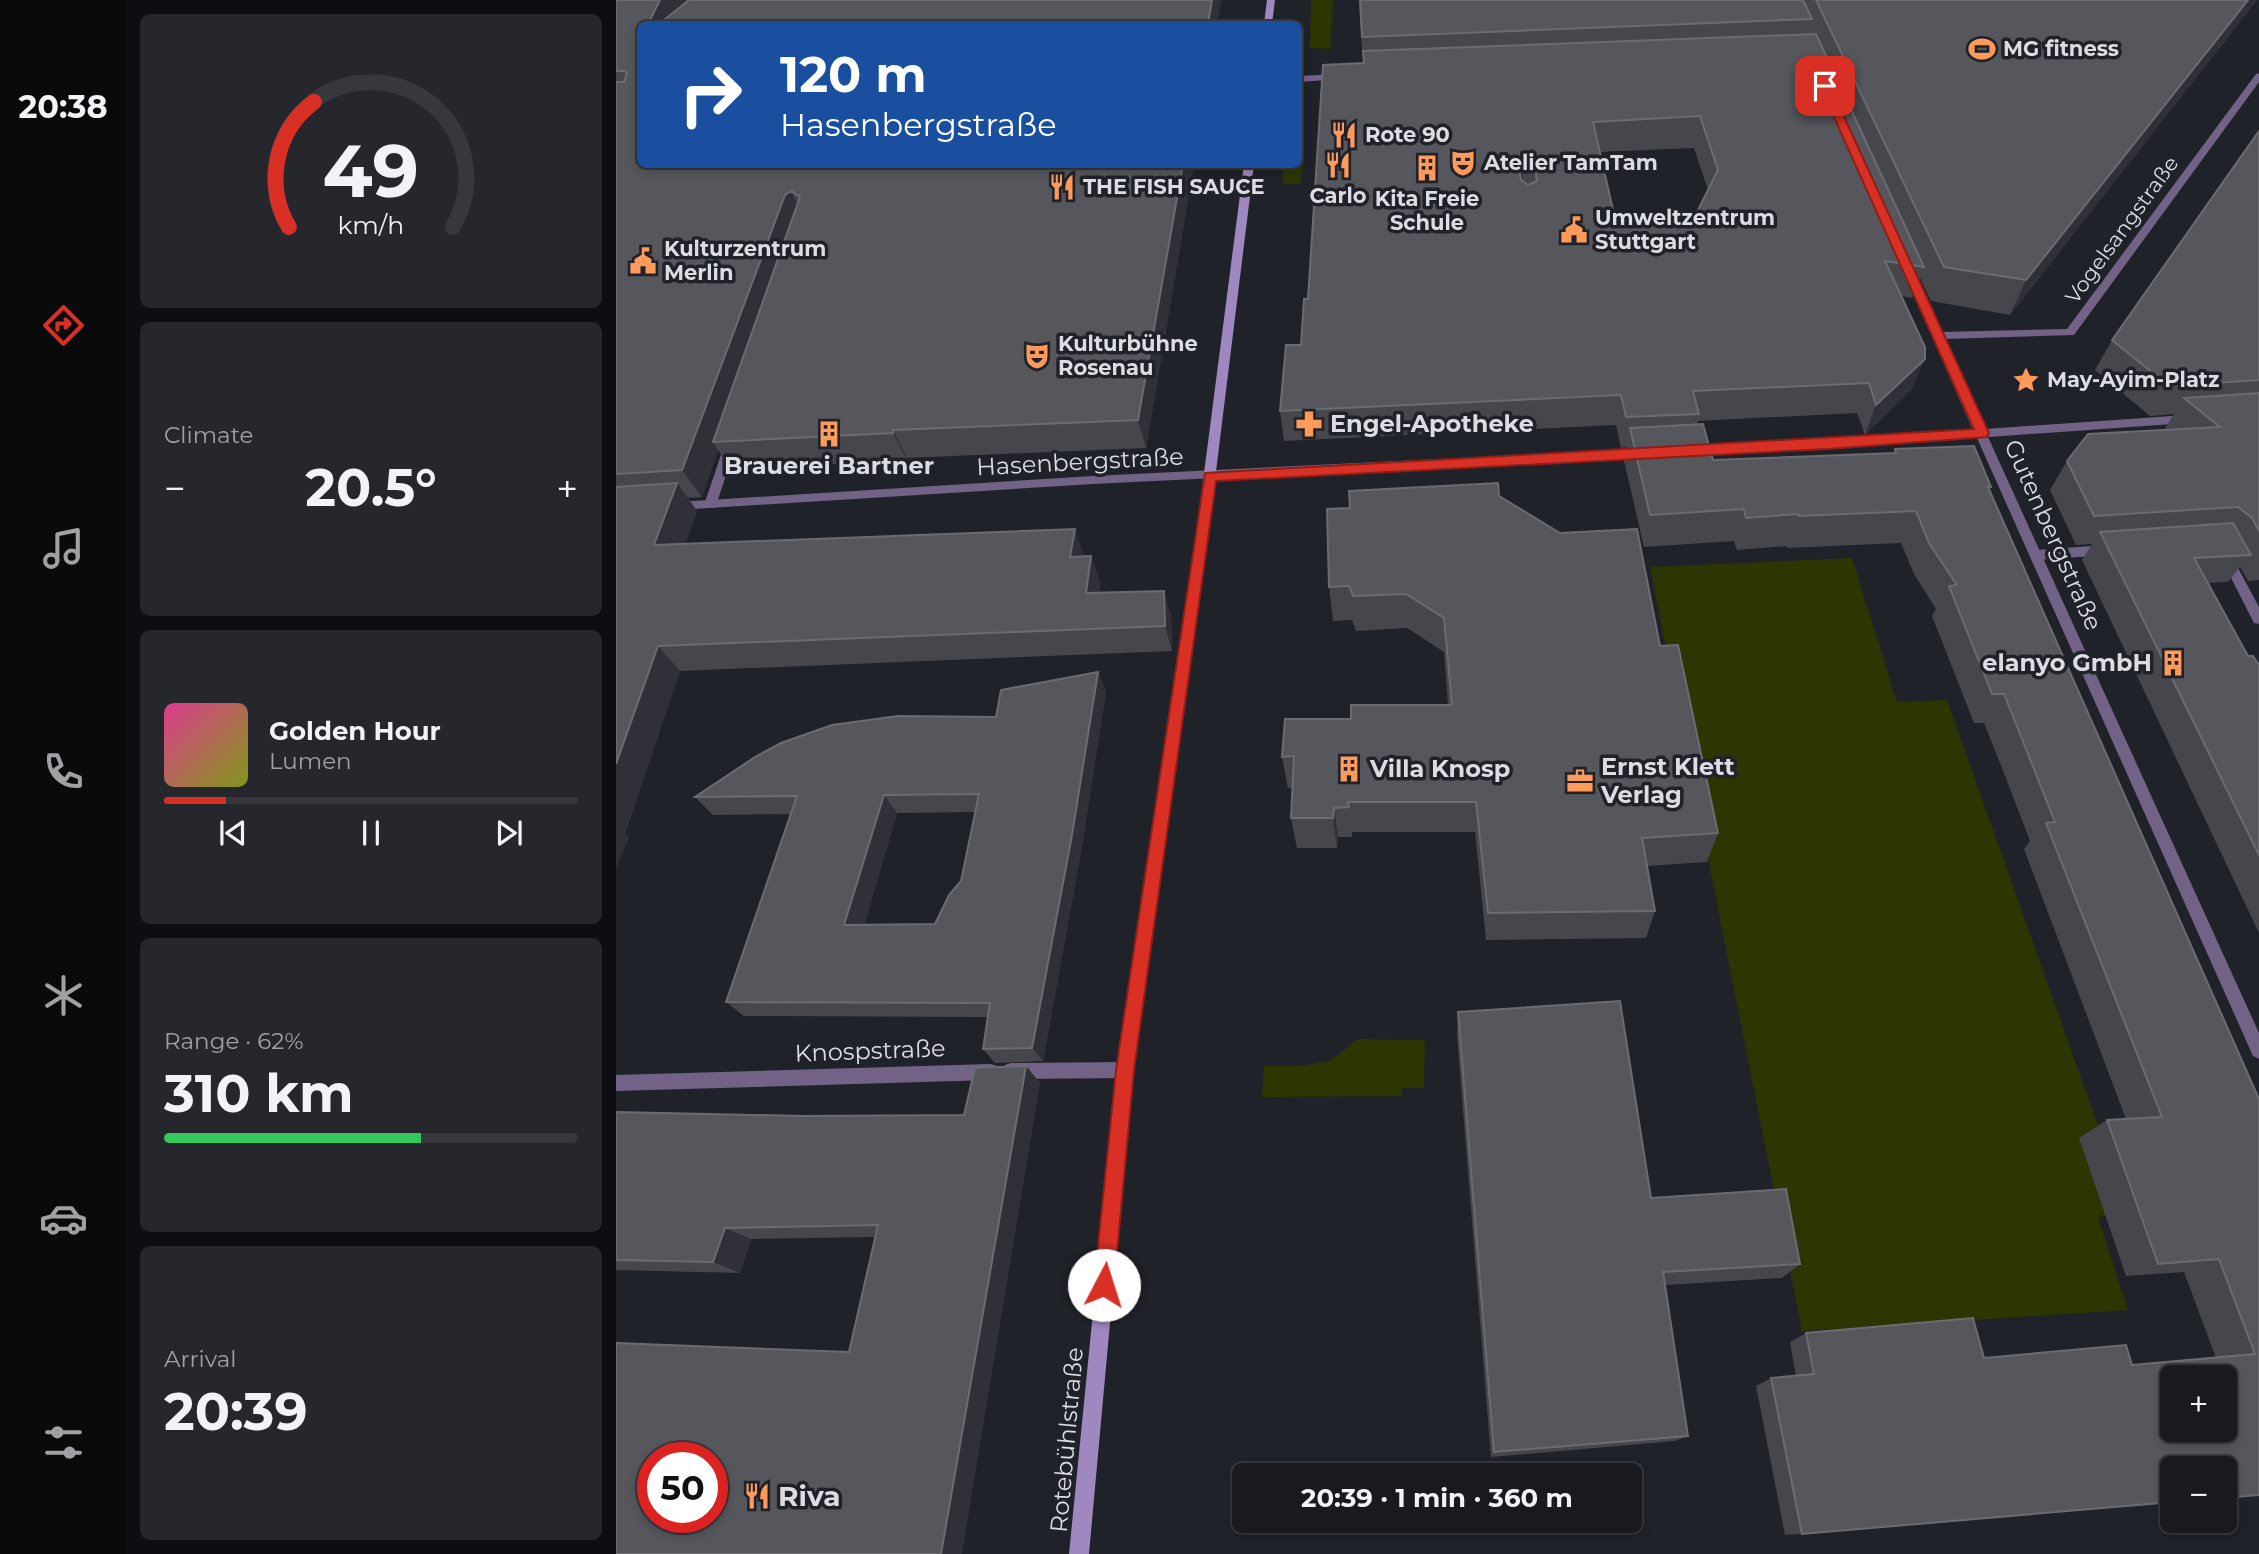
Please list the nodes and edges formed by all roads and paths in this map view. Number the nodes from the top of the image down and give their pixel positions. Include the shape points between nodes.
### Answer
1 (1271, 0) edge
2 (1268, 21) edge
3 (2259, 76) edge
4 (1347, 77) edge
5 (1302, 79) edge
6 (1248, 168) edge
7 (1904, 263) edge
8 (1937, 336) junction
9 (2198, 418) edge
10 (736, 430) edge
11 (1983, 433) junction
12 (1682, 451) edge
13 (1656, 452) edge
14 (1210, 476) junction
15 (710, 505) junction
16 (670, 507) edge
17 (2216, 543) edge
18 (2121, 549) edge
19 (2037, 555) junction
20 (2259, 619) edge
21 (2259, 1051) edge
22 (1125, 1070) junction
23 (616, 1083) edge
24 (1079, 1554) edge

1 - 2 main road
3 - 8 street, Vogelsangstraße via 2070,332
4 - 5 street
6 - 14 main road, Rotebühlstraße
7 - 8 street, Gutenbergstraße
8 - 11 street, Gutenbergstraße
9 - 11 street
10 - 15 street
11 - 12 street
11 - 19 street, Gutenbergstraße
13 - 14 street, Hasenbergstraße
14 - 15 street, Hasenbergstraße
14 - 22 main road, Rotebühlstraße
15 - 16 street, Hasenbergstraße
17 - 20 street
18 - 19 street
19 - 21 street, Gutenbergstraße
22 - 23 street, Knospstraße
22 - 24 main road, Rotebühlstraße

